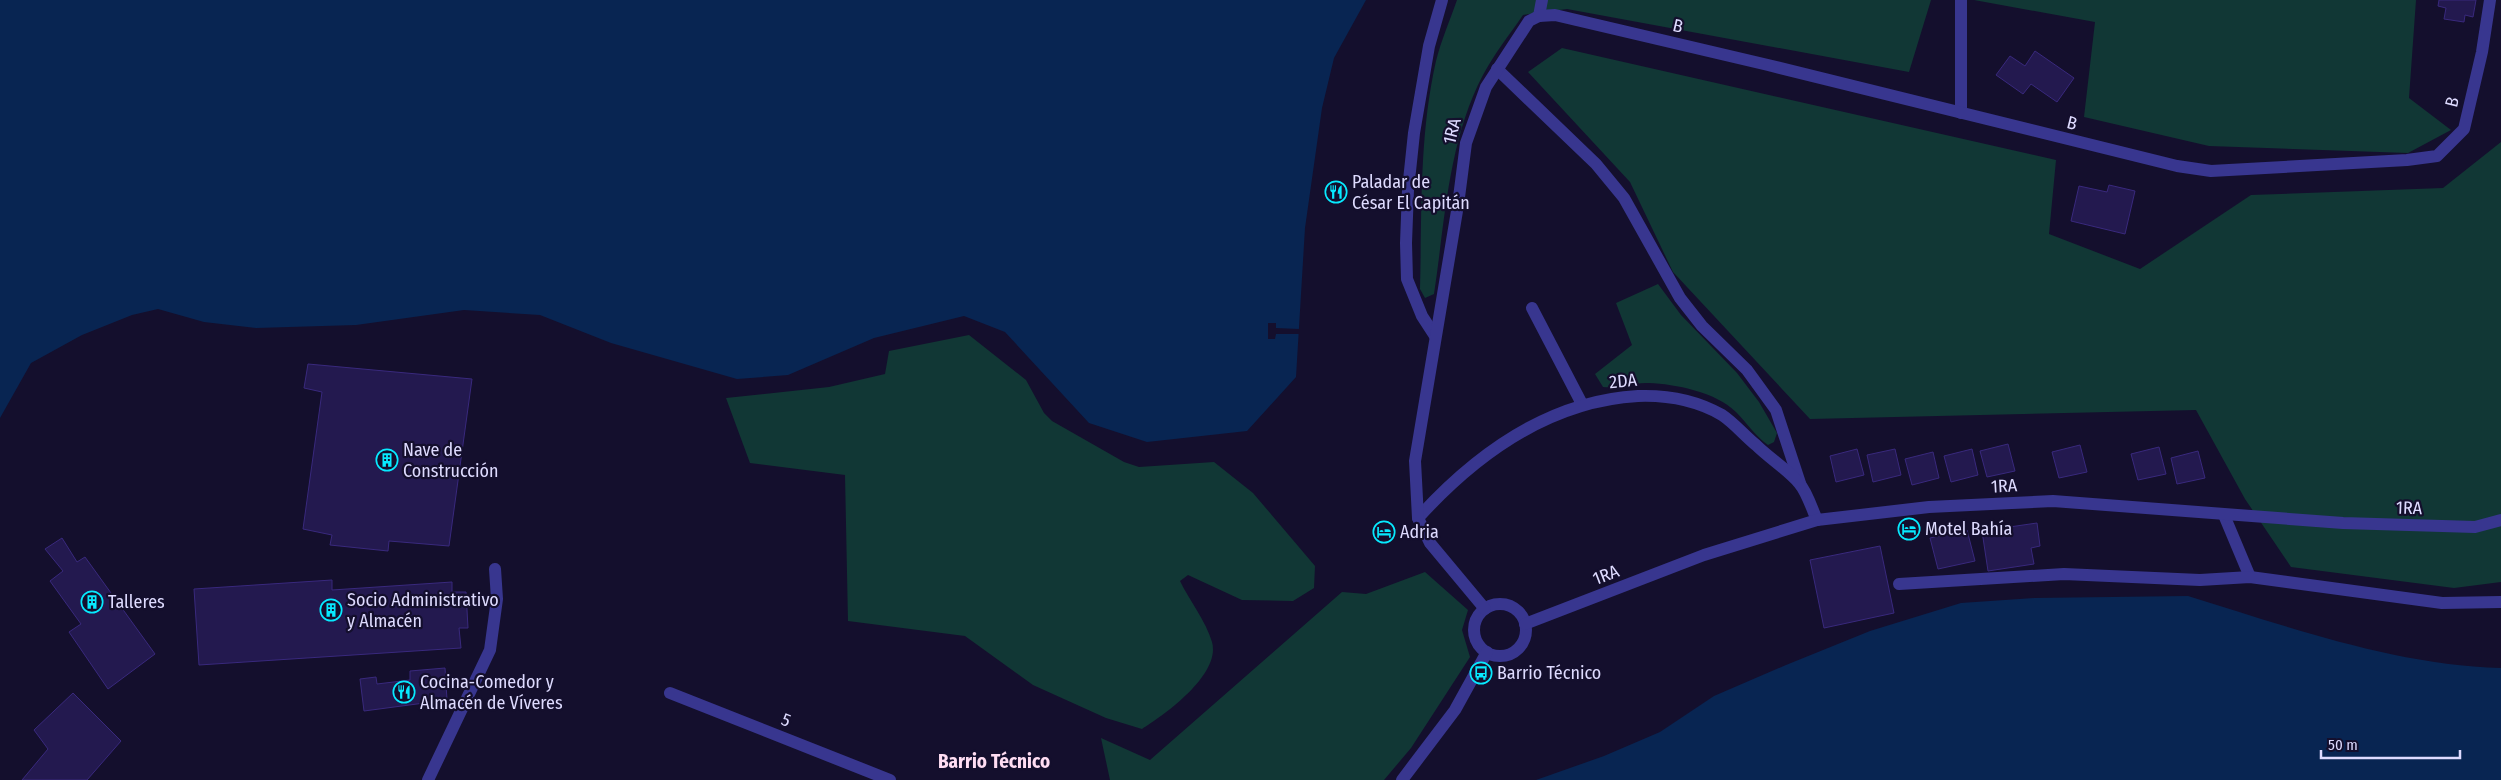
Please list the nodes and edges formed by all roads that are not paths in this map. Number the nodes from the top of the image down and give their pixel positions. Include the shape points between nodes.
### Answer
1 (1442, 0) edge
2 (1542, 0) edge
3 (1962, 0) edge
4 (2490, 0) edge
5 (1539, 16) junction
6 (1497, 69) junction
7 (1961, 113) junction
8 (1532, 308) dead end
9 (1435, 336) junction
10 (1582, 404) junction
11 (1800, 483) junction
12 (2224, 514) junction
13 (1418, 518) junction
14 (1817, 520) junction
15 (2501, 520) edge
16 (495, 568) dead end
17 (2250, 577) junction
18 (1899, 584) dead end
19 (2501, 602) edge
20 (1485, 609) junction
21 (1525, 624) junction
22 (1487, 652) junction
23 (670, 693) dead end
24 (428, 780) edge
25 (890, 780) edge
26 (1402, 780) edge

1 - 9 street via 1429,46 1414,133 1406,243 1407,279 1422,316
2 - 5 street
3 - 7 street
4 - 7 street, B via 2464,129 2437,156 2211,171 2158,162
5 - 6 street, 1RA via 1521,30
5 - 7 street, B via 1554,15
6 - 9 street, 1RA via 1486,86 1466,143
6 - 11 street via 1596,164 1624,198 1680,298 1702,326 1747,370 1776,410
8 - 10 street
9 - 13 street, 1RA via 1415,461
10 - 11 street, 2DA via 1657,395 1687,400 1722,415
10 - 13 street, 2DA via 1536,424 1491,450 1441,492
11 - 14 street, 2DA
12 - 14 street, 1RA via 2053,501 1929,507
12 - 15 street, 1RA via 2440,527 2475,527
12 - 17 street
13 - 20 street, 1RA via 1430,543
14 - 21 street, 1RA via 1704,555
16 - 24 street via 497,600 490,650
17 - 18 street via 2200,580 2064,574
17 - 19 street via 2442,603
20 - 21 street via 1494,605 1508,606 1521,615
20 - 22 street via 1474,626 1475,636
21 - 22 street via 1524,638 1516,651 1497,656
22 - 26 street via 1455,710
23 - 25 street, 5

